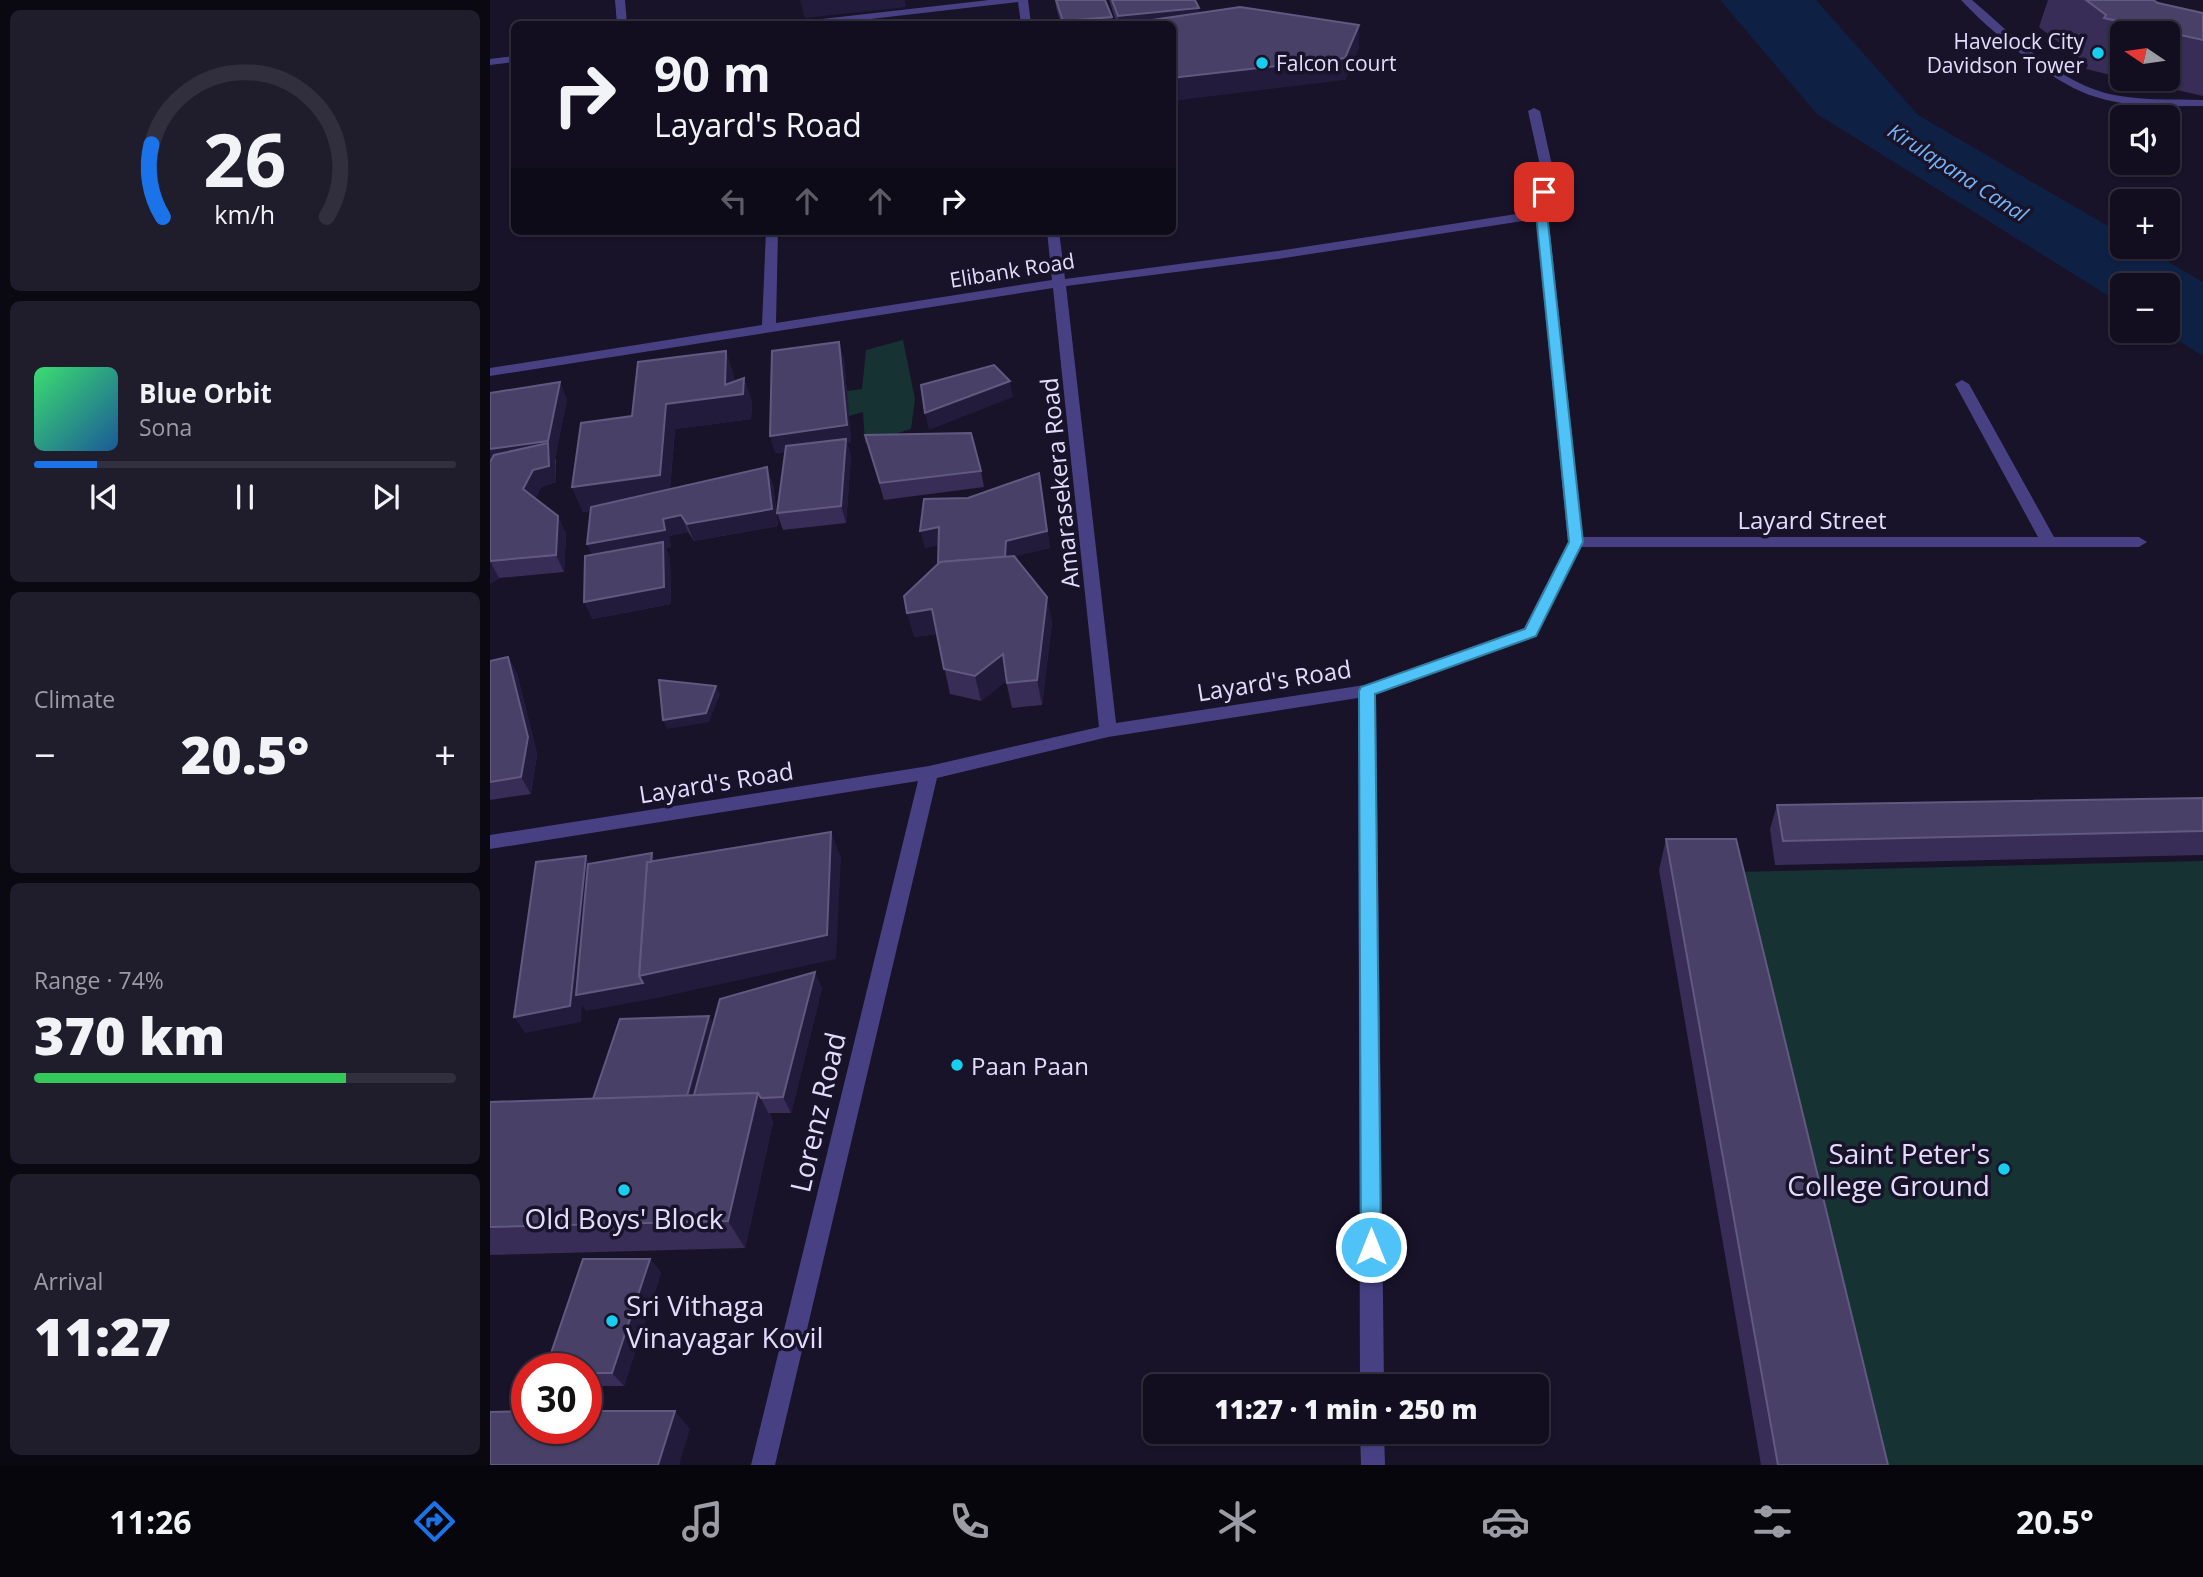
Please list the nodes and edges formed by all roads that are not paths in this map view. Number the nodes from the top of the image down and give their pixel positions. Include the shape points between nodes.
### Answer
1 (620, 0) edge
2 (1016, 0) edge
3 (1023, 0) edge
4 (1966, 0) edge
5 (622, 21) edge
6 (830, 21) edge
7 (1026, 21) edge
8 (511, 59) edge
9 (490, 62) edge
10 (2203, 103) edge
11 (1534, 111) dead end
12 (1542, 214) junction
13 (772, 235) edge
14 (1054, 235) edge
15 (1060, 284) junction
16 (769, 328) junction
17 (490, 372) edge
18 (1962, 384) dead end
19 (1576, 542) junction
20 (2049, 542) junction
21 (2138, 542) dead end
22 (1367, 691) junction
23 (1108, 731) junction
24 (929, 773) junction
25 (490, 842) edge
26 (1372, 1374) edge
27 (1372, 1444) edge
28 (763, 1465) edge
29 (1373, 1465) edge

1 - 5 street
2 - 6 street
3 - 7 street
4 - 10 street via 2043,64 2087,90 2130,101
8 - 9 street
11 - 12 street via 1547,170
12 - 15 street, Elibank Road
12 - 19 street
13 - 16 street
14 - 15 street, Amarasekera Road
15 - 16 street, Elibank Road
15 - 23 street, Amarasekera Road
16 - 17 street, Elibank Road
18 - 20 street
19 - 20 street, Layard Street
19 - 22 street, Layard's Road via 1530,632
20 - 21 street, Layard Street
22 - 23 street, Layard's Road
22 - 26 street
23 - 24 street, Layard's Road
24 - 25 street, Layard's Road
24 - 28 street, Lorenz Road
27 - 29 street

